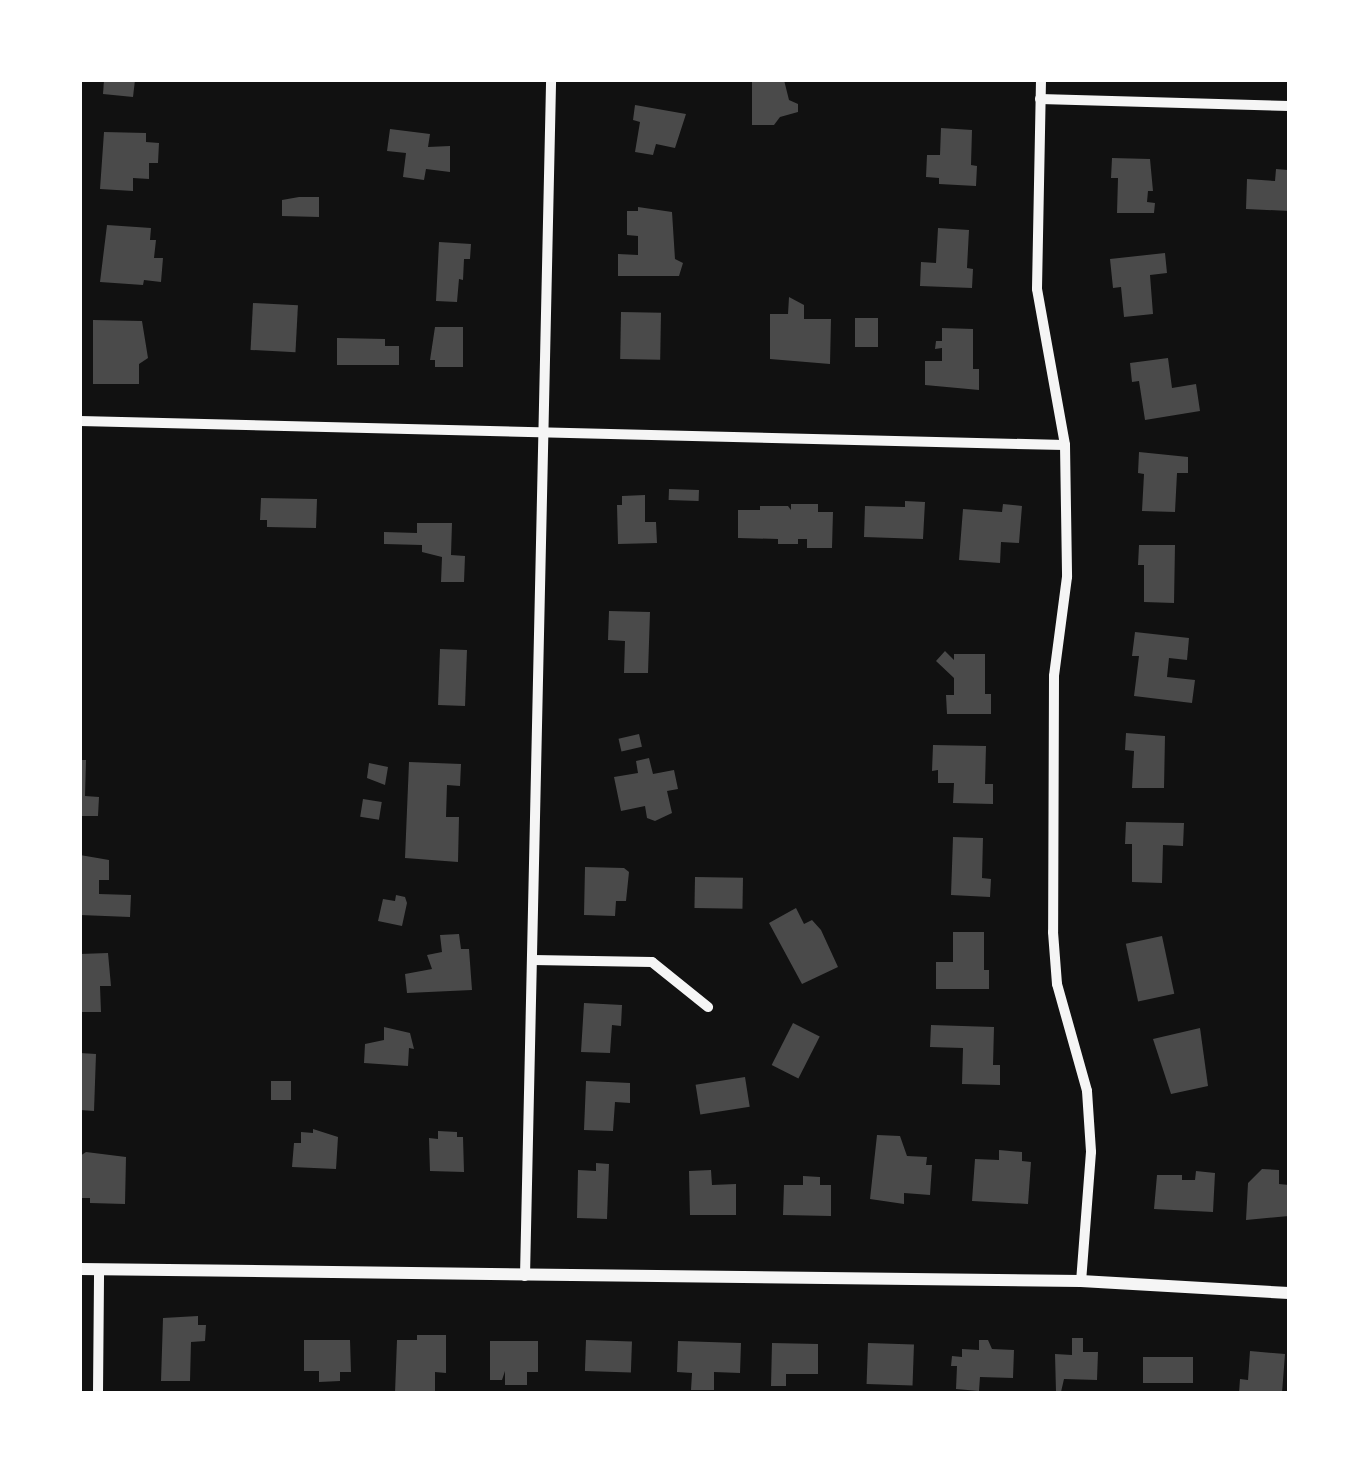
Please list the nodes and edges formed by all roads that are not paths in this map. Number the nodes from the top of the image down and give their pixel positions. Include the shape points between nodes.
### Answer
1 (551, 80) edge
2 (1041, 80) edge
3 (1040, 99) junction
4 (1289, 106) edge
5 (80, 422) edge
6 (542, 433) junction
7 (1064, 445) junction
8 (533, 960) junction
9 (708, 1007) dead end
10 (80, 1269) edge
11 (99, 1270) junction
12 (525, 1276) junction
13 (1081, 1281) junction
14 (1289, 1293) edge
15 (98, 1393) edge

1 - 6 street
2 - 3 street
3 - 4 street
3 - 7 street via 1037,289
5 - 6 street
6 - 7 street
6 - 8 street
7 - 13 street via 1066,577 1054,676 1052,932 1057,984 1086,1092 1091,1152
8 - 9 street via 652,962
8 - 12 street
10 - 11 street
11 - 12 street
11 - 15 street
12 - 13 street
13 - 14 street

